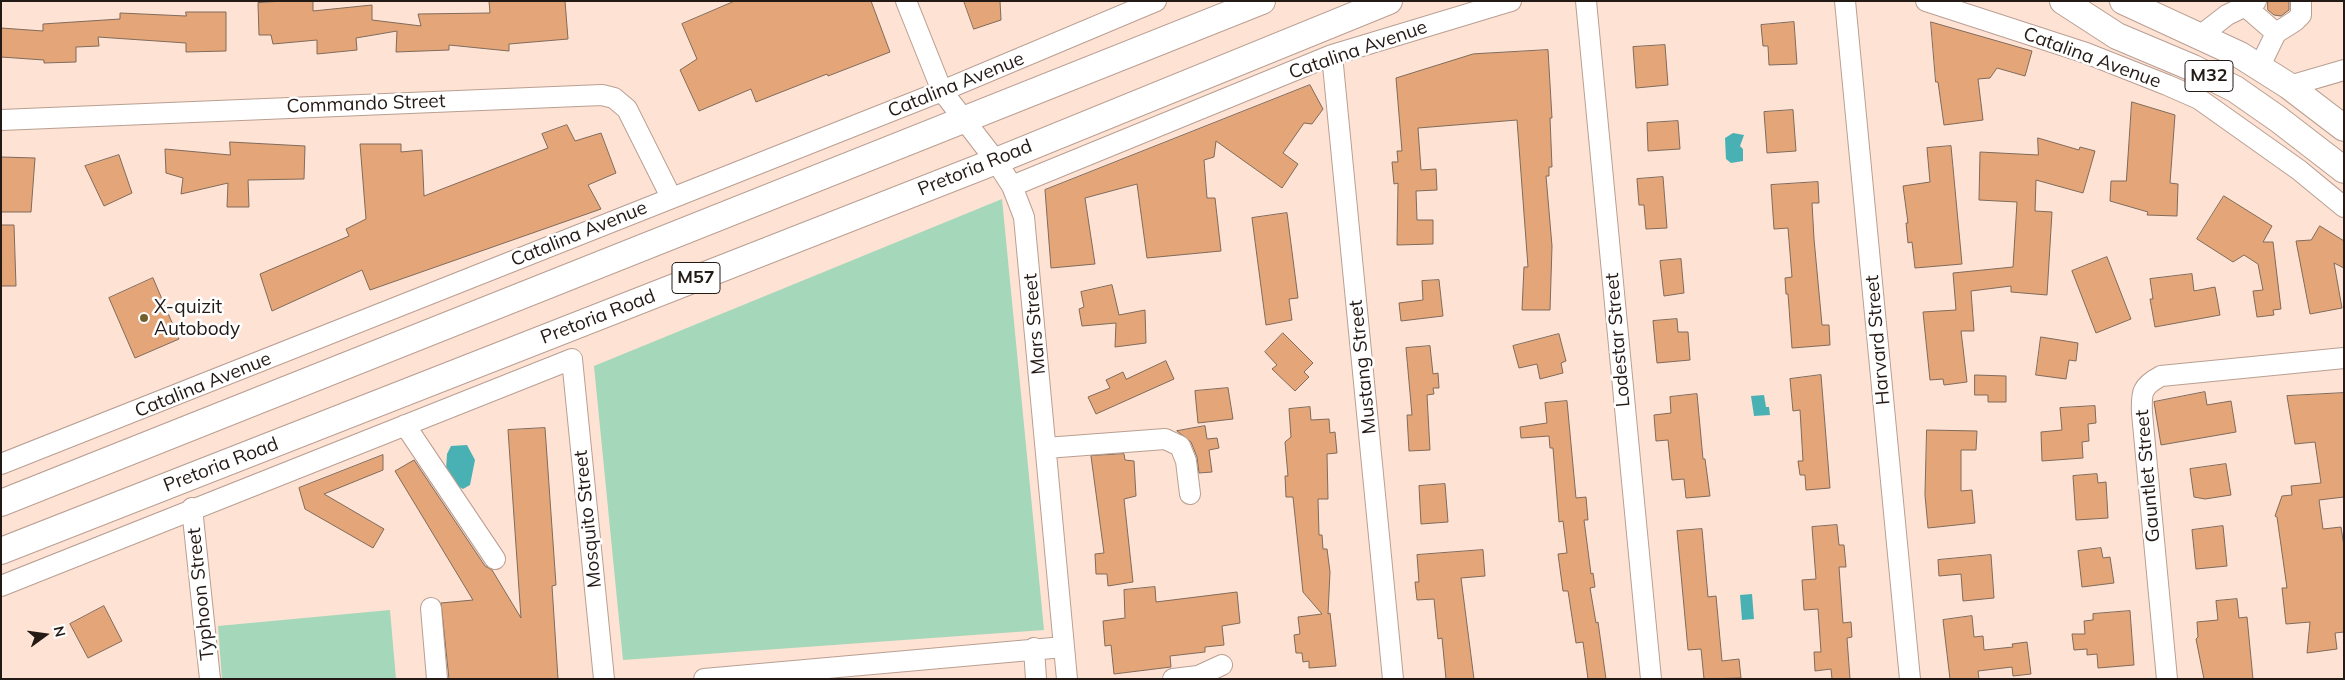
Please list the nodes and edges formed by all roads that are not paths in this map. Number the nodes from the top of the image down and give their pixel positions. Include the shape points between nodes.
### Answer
1 (906, 1) edge
2 (1156, 1) edge
3 (1262, 1) edge
4 (1389, 1) edge
5 (1511, 1) edge
6 (1586, 1) edge
7 (1845, 1) edge
8 (1926, 1) edge
9 (2063, 1) edge
10 (2123, 1) edge
11 (2301, 1) edge
12 (2251, 4) edge
13 (2276, 33) junction
14 (2200, 36) junction
15 (1332, 55) junction
16 (2259, 68) junction
17 (2344, 70) edge
18 (2290, 86) junction
19 (942, 91) junction
20 (1, 120) edge
21 (964, 120) junction
22 (2344, 128) edge
23 (996, 161) junction
24 (2344, 170) edge
25 (1012, 186) junction
26 (671, 198) junction
27 (2344, 207) edge
28 (2344, 358) edge
29 (405, 425) junction
30 (1046, 448) junction
31 (1, 464) edge
32 (1190, 494) dead end
33 (1, 503) edge
34 (192, 508) junction
35 (1, 551) edge
36 (495, 559) dead end
37 (1, 586) edge
38 (431, 608) dead end
39 (1064, 647) junction
40 (1034, 648) junction
41 (1222, 665) dead end
42 (210, 679) edge
43 (437, 679) edge
44 (604, 679) edge
45 (704, 679) edge
46 (1036, 679) edge
47 (1067, 679) edge
48 (1172, 679) edge
49 (1393, 679) edge
50 (1651, 679) edge
51 (1910, 679) edge
52 (2167, 679) edge

1 - 19 street, Mars Street
2 - 19 street, Catalina Avenue
3 - 21 main road, M57
4 - 23 main road, Pretoria Road / M57
5 - 15 street, Catalina Avenue
6 - 50 street, Lodestar Street
7 - 51 street, Harvard Street
8 - 27 street, Catalina Avenue via 2086,53 2199,100 2299,170
9 - 24 main road, M32 via 2117,36 2235,89
10 - 14 main road, M32
11 - 13 street via 2301,15
12 - 13 street
12 - 14 street via 2227,14
13 - 16 street
14 - 16 main road, M32 via 2240,54
15 - 25 street, Catalina Avenue
15 - 49 street, Mustang Street
16 - 18 main road, M32
17 - 18 street
18 - 22 main road, M32
19 - 21 street, Mars Street
19 - 26 street, Catalina Avenue
20 - 26 street, Commando Street via 602,95 614,98 627,109
21 - 23 street, Mars Street
21 - 33 main road, M57
23 - 25 street, Mars Street
23 - 35 main road, Pretoria Road / M57
25 - 30 street, Mars Street via 1024,217
26 - 31 street, Catalina Avenue
28 - 52 street, Gauntlet Street via 2161,376 2143,391 2142,413
29 - 34 street
29 - 36 street
29 - 44 street, Mosquito Street via 572,359
30 - 32 street via 1165,439 1180,446 1186,461
30 - 39 street, Mars Street
34 - 37 street
34 - 42 street, Typhoon Street
38 - 43 street
39 - 40 street
39 - 47 street, Mars Street
40 - 45 street
40 - 46 street
41 - 48 street via 1198,676

